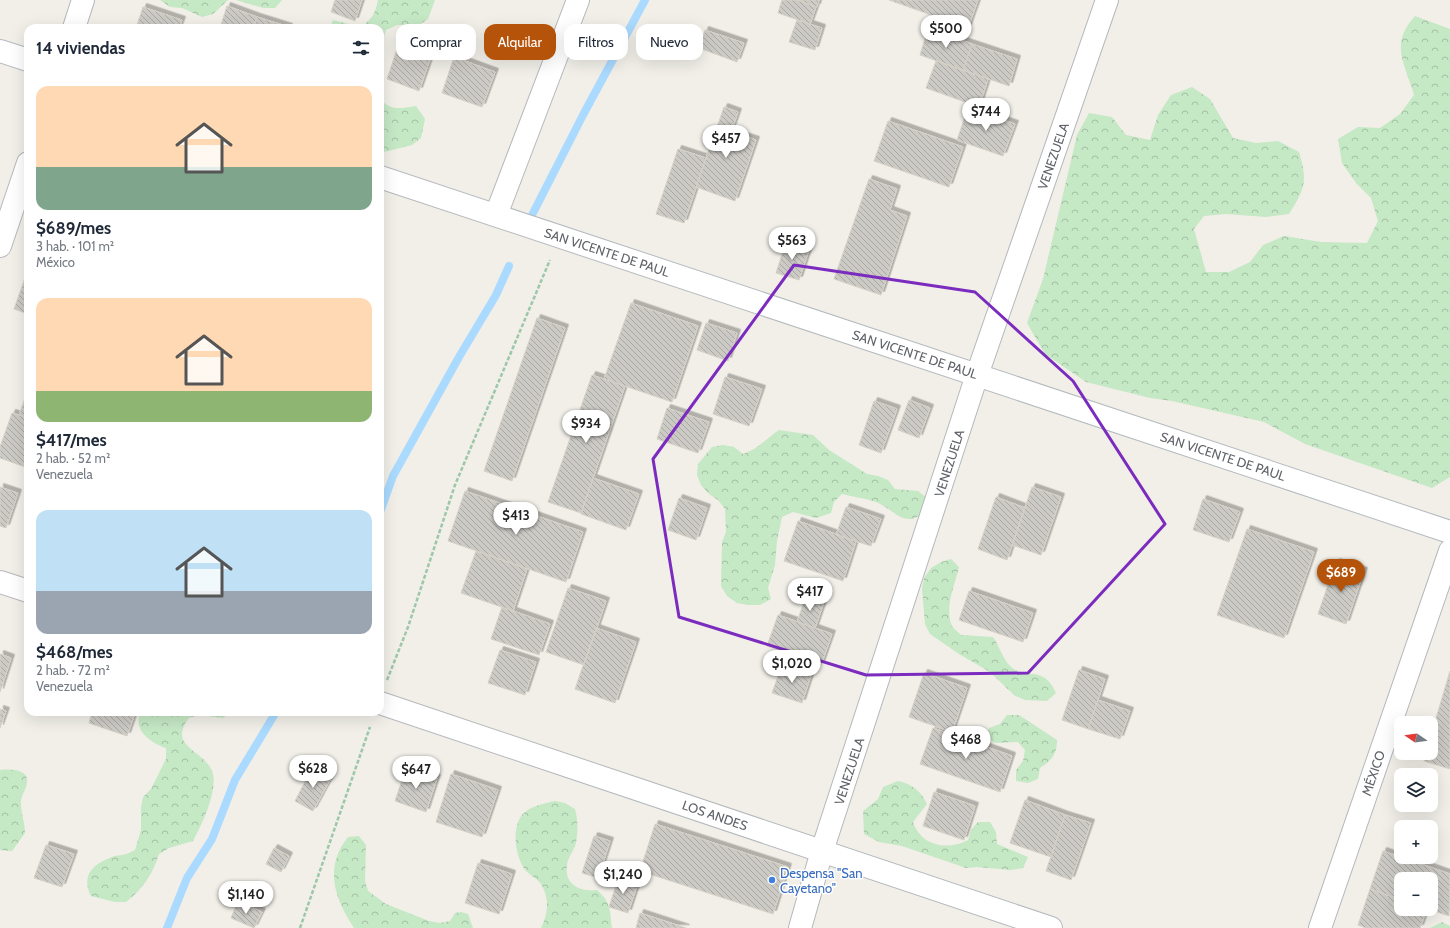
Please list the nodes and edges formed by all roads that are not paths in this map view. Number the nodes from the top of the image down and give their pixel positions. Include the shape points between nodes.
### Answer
1 (83, 0) edge
2 (578, 0) edge
3 (1107, 0) edge
4 (75, 24) edge
5 (0, 51) edge
6 (24, 59) edge
7 (24, 175) edge
8 (384, 178) edge
9 (496, 215) junction
10 (0, 246) edge
11 (977, 375) junction
12 (1450, 532) edge
13 (1450, 551) edge
14 (0, 582) edge
15 (24, 590) edge
16 (384, 703) edge
17 (822, 851) junction
18 (800, 928) edge
19 (1051, 928) edge
20 (1320, 928) edge

1 - 4 street
2 - 9 street
3 - 11 street, VENEZUELA
5 - 6 street
7 - 10 street
8 - 9 street, SAN VICENTE DE PAUL
9 - 11 street, SAN VICENTE DE PAUL
11 - 12 street, SAN VICENTE DE PAUL
11 - 17 street, VENEZUELA
13 - 20 street, MÉXICO
14 - 15 street
16 - 17 street, LOS ANDES
17 - 18 street, VENEZUELA
17 - 19 street, LOS ANDES

